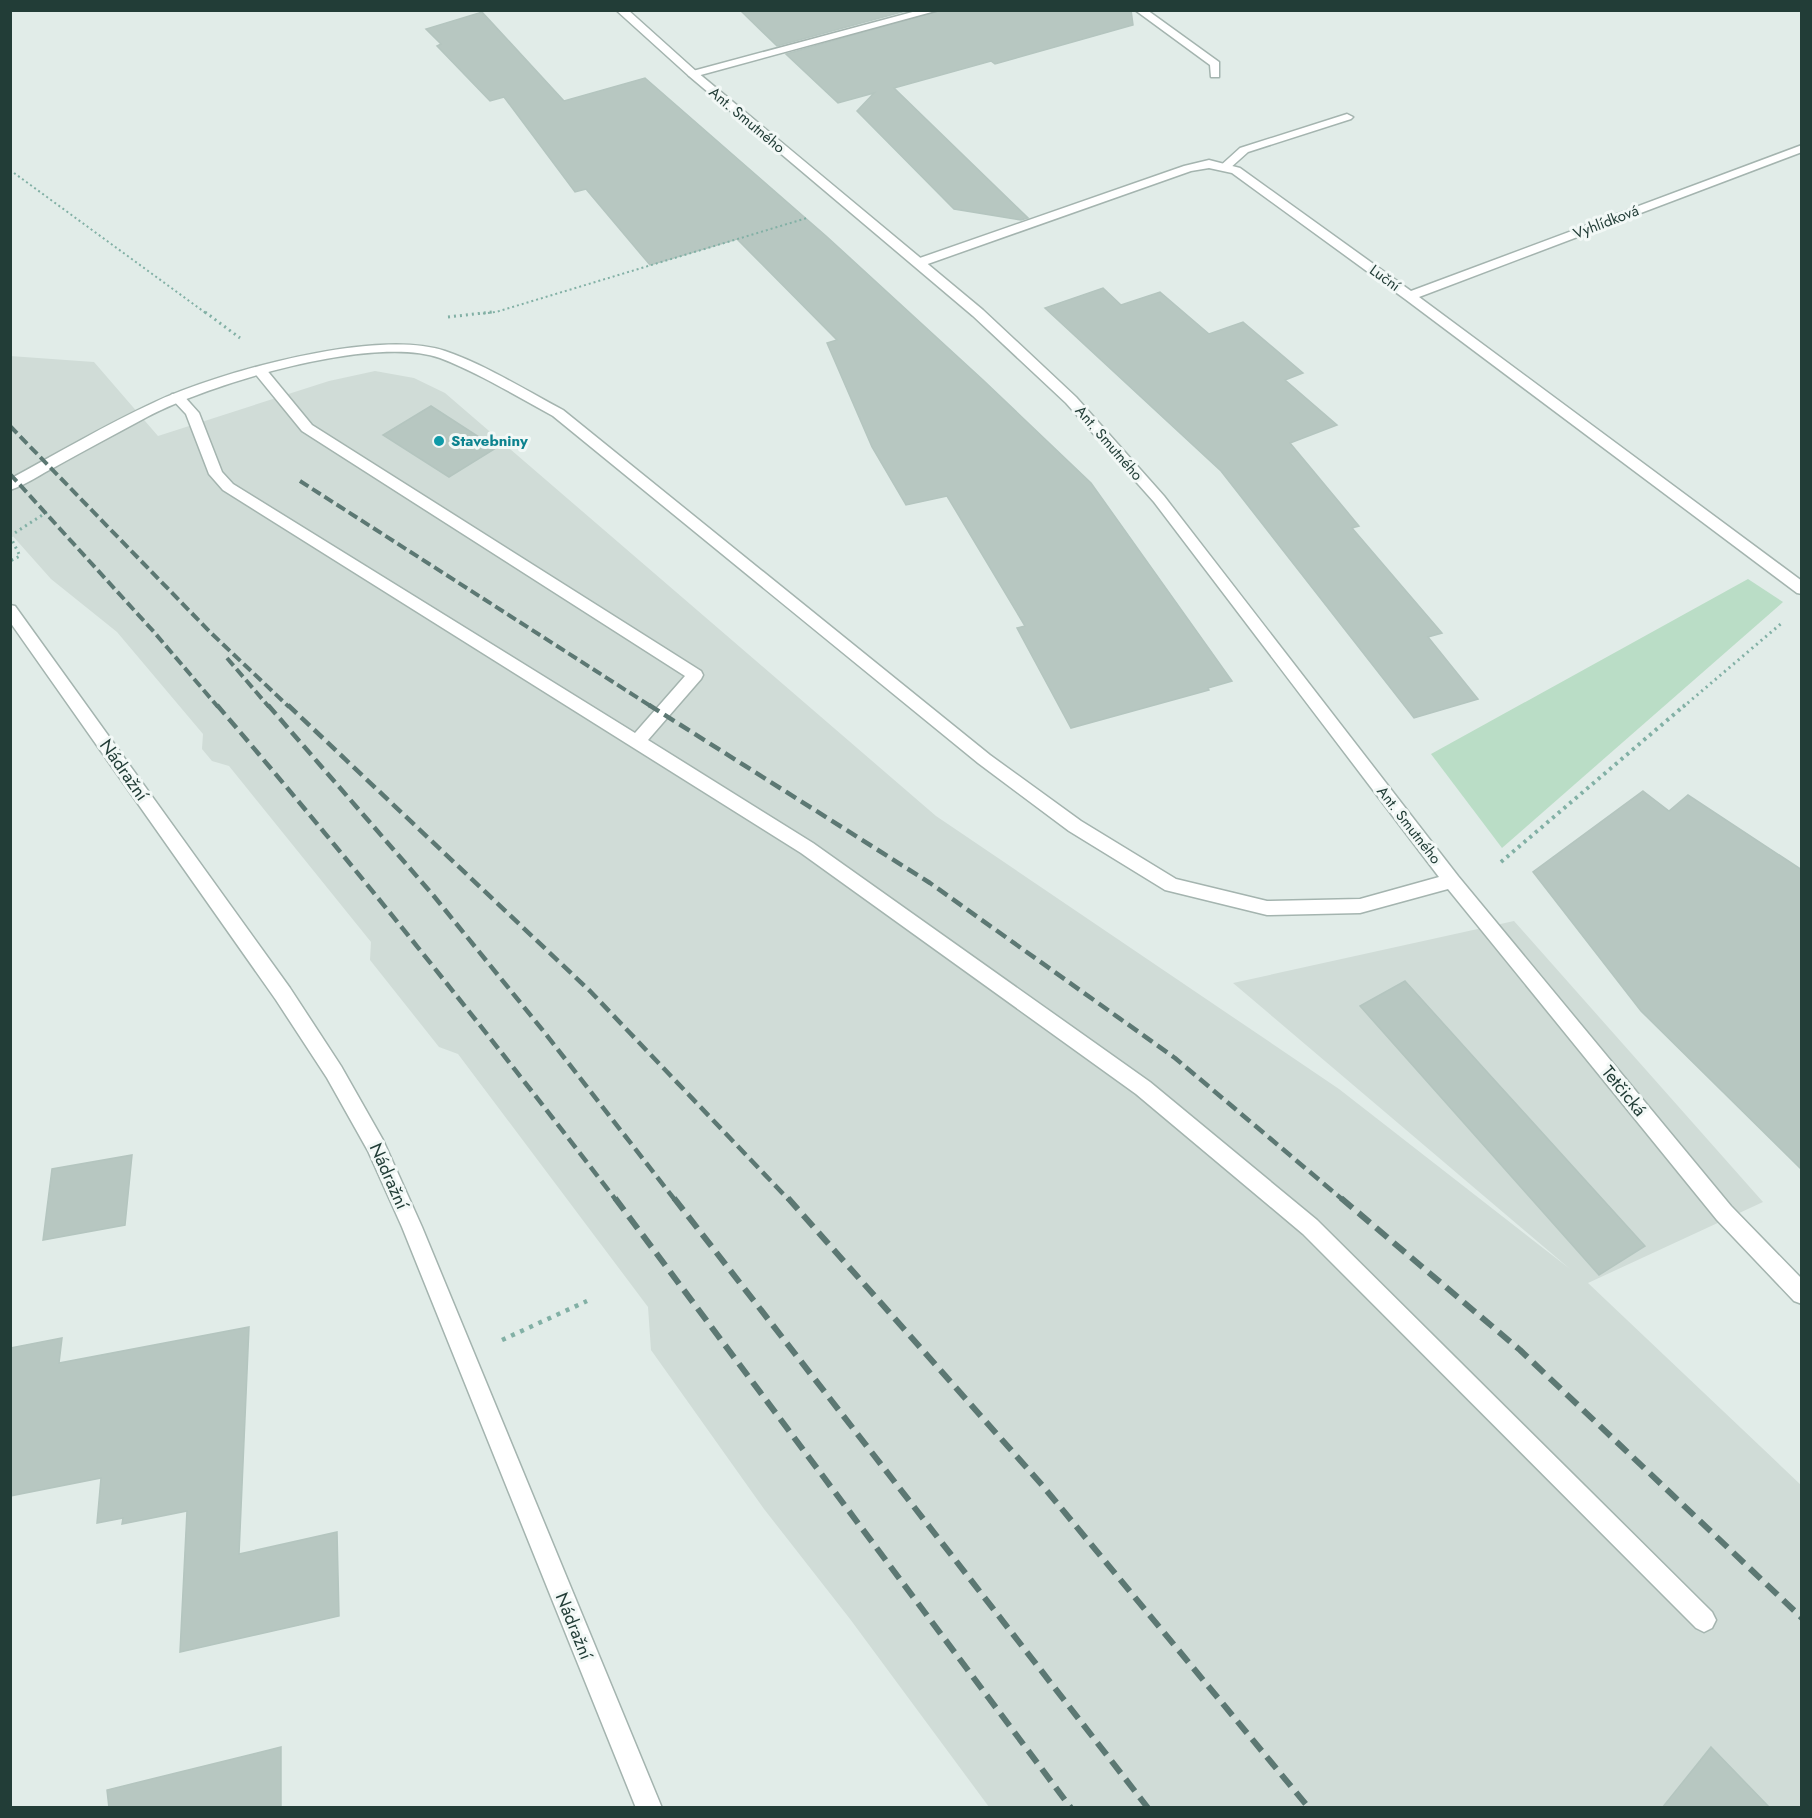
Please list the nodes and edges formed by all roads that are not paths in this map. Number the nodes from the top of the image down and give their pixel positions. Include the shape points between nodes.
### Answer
1 (621, 10) edge
2 (934, 10) edge
3 (1140, 10) edge
4 (693, 74) junction
5 (1215, 75) dead end
6 (1347, 117) dead end
7 (1802, 148) edge
8 (1225, 166) junction
9 (918, 263) junction
10 (1410, 296) junction
11 (260, 370) junction
12 (177, 397) junction
13 (10, 484) edge
14 (1802, 589) edge
15 (10, 610) edge
16 (636, 742) junction
17 (1452, 881) junction
18 (1802, 1294) edge
19 (1704, 1620) dead end
20 (649, 1808) edge

1 - 4 street, Ant. Smutného
2 - 4 street, Ant. Smutného
3 - 5 street via 1215,64
4 - 9 street, Ant. Smutného
6 - 8 street via 1244,150
7 - 10 street, Vyhlídková
8 - 9 street, Luční via 1188,168
8 - 10 street, Luční via 1246,175
9 - 17 street, Ant. Smutného via 1071,400 1159,499
10 - 14 street, Luční
11 - 12 street
11 - 16 street via 307,428 695,675
11 - 17 street via 312,357 400,348 441,354 558,413 984,759 1075,826 1171,885 1267,908 1360,906
12 - 13 street
12 - 16 street via 192,413 216,474 228,487
15 - 20 street, Nádražní via 283,994 376,1146
16 - 19 street via 807,848 1160,1103 1311,1227
17 - 18 street, Tetčická via 1724,1213

